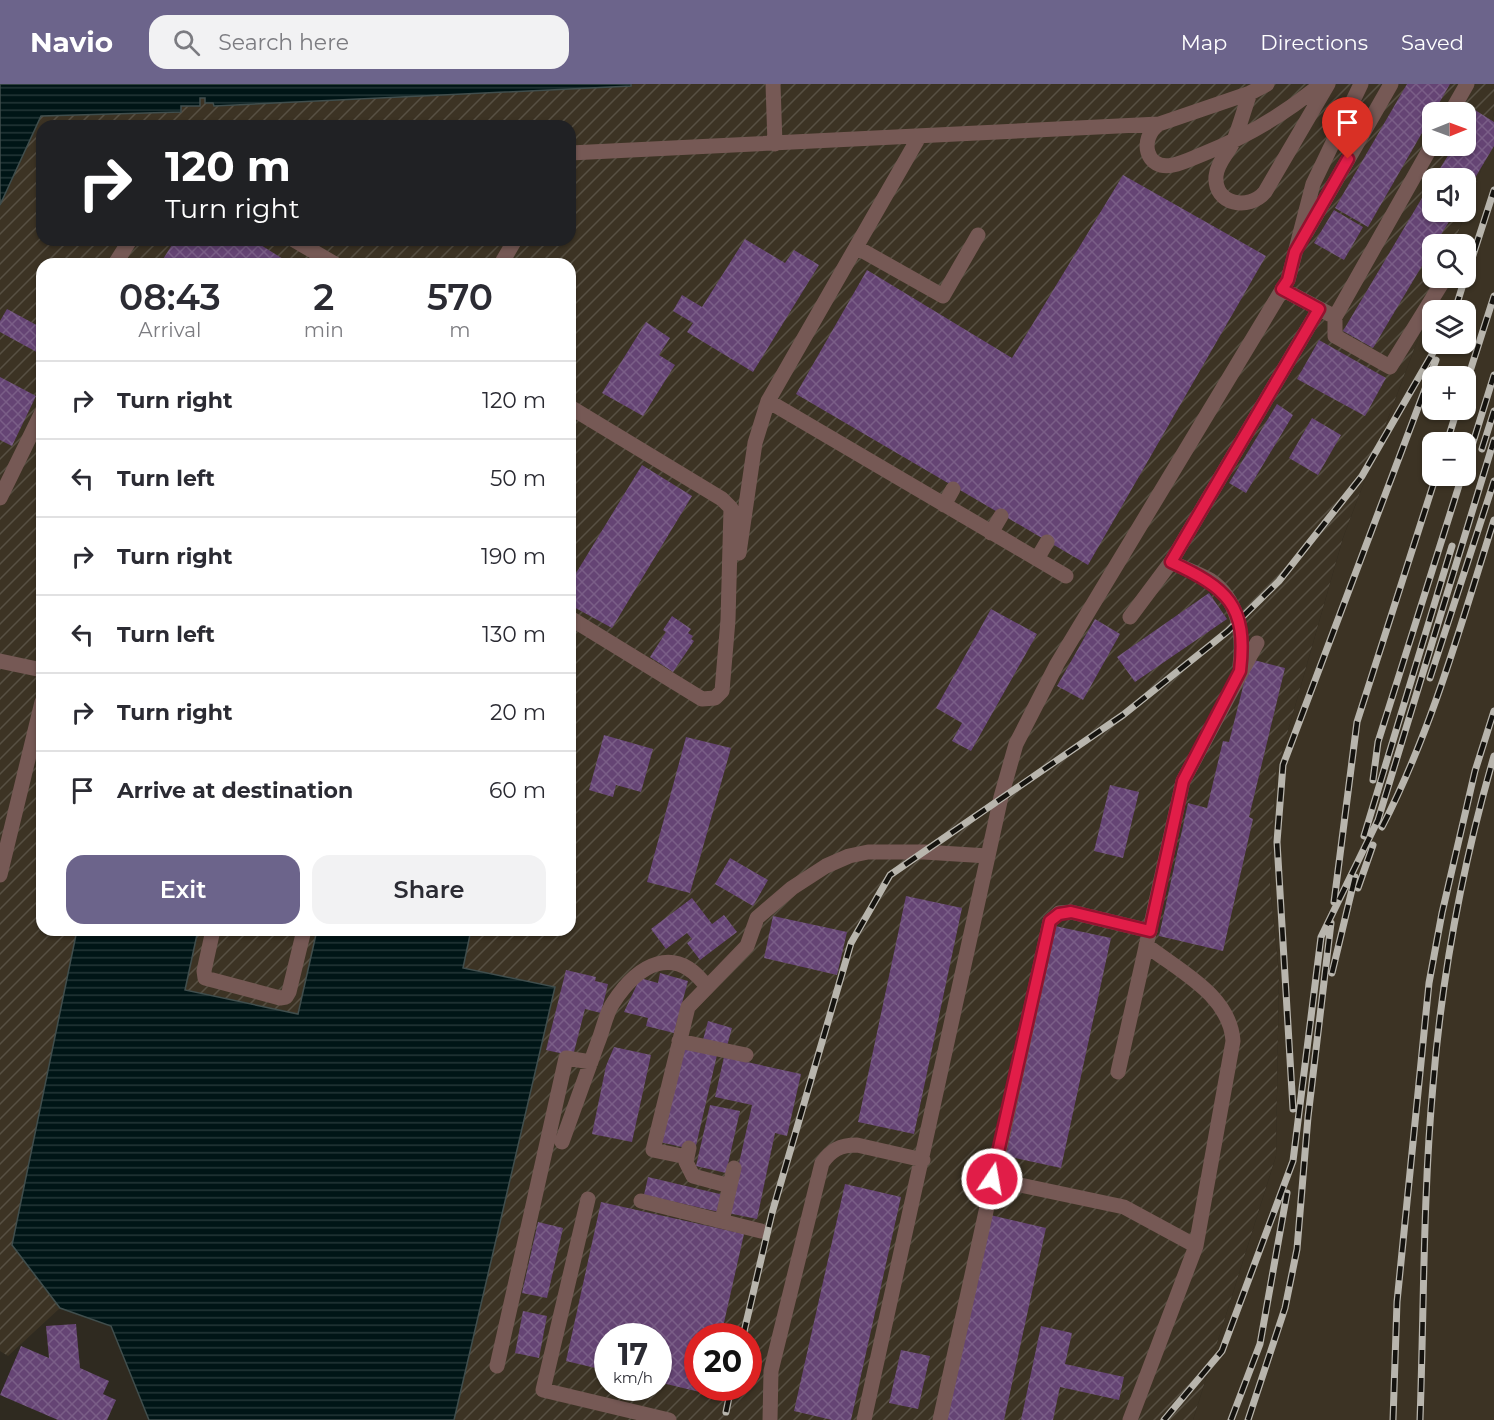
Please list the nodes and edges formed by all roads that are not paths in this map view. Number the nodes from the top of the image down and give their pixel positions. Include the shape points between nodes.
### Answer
1 (773, 84) edge
2 (1267, 84) edge
3 (1321, 84) edge
4 (1328, 84) edge
5 (1361, 84) edge
6 (1391, 84) edge
7 (1467, 84) edge
8 (1250, 93) junction
9 (1457, 102) edge
10 (1158, 124) junction
11 (918, 137) junction
12 (1233, 142) junction
13 (775, 144) junction
14 (576, 153) edge
15 (1426, 156) edge
16 (978, 235) dead end
17 (304, 246) edge
18 (856, 247) junction
19 (1295, 252) junction
20 (324, 258) edge
21 (1439, 288) edge
22 (1282, 289) junction
23 (1319, 309) junction
24 (1335, 317) junction
25 (768, 401) junction
26 (576, 411) edge
27 (36, 424) edge
28 (953, 489) dead end
29 (0, 498) edge
30 (944, 505) junction
31 (1001, 516) dead end
32 (991, 532) junction
33 (1047, 542) dead end
34 (1037, 559) junction
35 (1171, 562) junction
36 (1066, 576) dead end
37 (1130, 617) dead end
38 (728, 620) junction
39 (576, 622) edge
40 (1257, 642) dead end
41 (0, 661) edge
42 (36, 669) edge
43 (1240, 671) junction
44 (36, 727) edge
45 (988, 856) junction
46 (0, 875) edge
47 (212, 936) edge
48 (303, 936) edge
49 (1148, 938) junction
50 (707, 987) junction
51 (680, 1041) junction
52 (746, 1055) dead end
53 (591, 1062) junction
54 (1118, 1072) dead end
55 (562, 1142) dead end
56 (922, 1160) junction
57 (734, 1168) dead end
58 (992, 1179) junction
59 (730, 1186) junction
60 (588, 1199) dead end
61 (641, 1201) dead end
62 (722, 1221) junction
63 (761, 1231) dead end
64 (1196, 1246) junction
65 (497, 1366) dead end
66 (669, 1420) edge
67 (770, 1420) edge
68 (864, 1420) edge
69 (940, 1420) edge
70 (1130, 1420) edge

1 - 13 lane
2 - 8 lane
3 - 12 lane via 1286,113
4 - 12 lane via 1265,192 1253,202 1229,201 1218,188 1217,171
5 - 19 lane via 1313,184
6 - 19 lane
7 - 9 lane
8 - 10 lane
8 - 12 lane
10 - 11 lane
10 - 12 lane via 1146,142 1149,155 1160,164 1174,165
11 - 13 lane
11 - 18 lane
13 - 14 lane
15 - 24 lane
16 - 18 lane via 943,297
17 - 20 lane
18 - 25 lane
19 - 22 lane
21 - 24 lane via 1390,367 1335,336
22 - 23 lane
22 - 45 lane via 1057,664 1017,744
23 - 24 lane
23 - 35 lane
25 - 30 lane
25 - 38 lane via 755,443
26 - 38 lane via 727,503 733,514
27 - 29 lane
28 - 30 lane
30 - 32 lane
31 - 32 lane
32 - 34 lane
33 - 34 lane
34 - 36 lane
35 - 37 lane
35 - 43 lane via 1210,581 1231,605 1242,636
38 - 39 lane via 723,686 719,695 706,700
40 - 43 lane
41 - 42 lane
43 - 49 lane via 1183,781
44 - 46 lane
45 - 50 lane via 868,852 826,866 757,918 747,946
45 - 56 lane
47 - 48 lane via 205,978 280,998 289,992
49 - 54 lane
49 - 58 lane via 1071,912 1050,921
49 - 64 lane via 1216,999 1232,1025 1233,1041
50 - 51 lane via 688,1006
50 - 53 lane via 686,965 661,962 649,966 612,1004
51 - 52 lane
51 - 59 lane via 653,1150 688,1153 687,1167 693,1176
53 - 55 lane
53 - 65 lane via 566,1058
56 - 67 lane via 856,1145 836,1148 822,1163 771,1371
56 - 68 lane
57 - 59 lane
58 - 64 lane via 1124,1207
58 - 69 lane
59 - 62 lane
60 - 66 lane via 543,1389
61 - 62 lane
62 - 63 lane
64 - 70 lane

